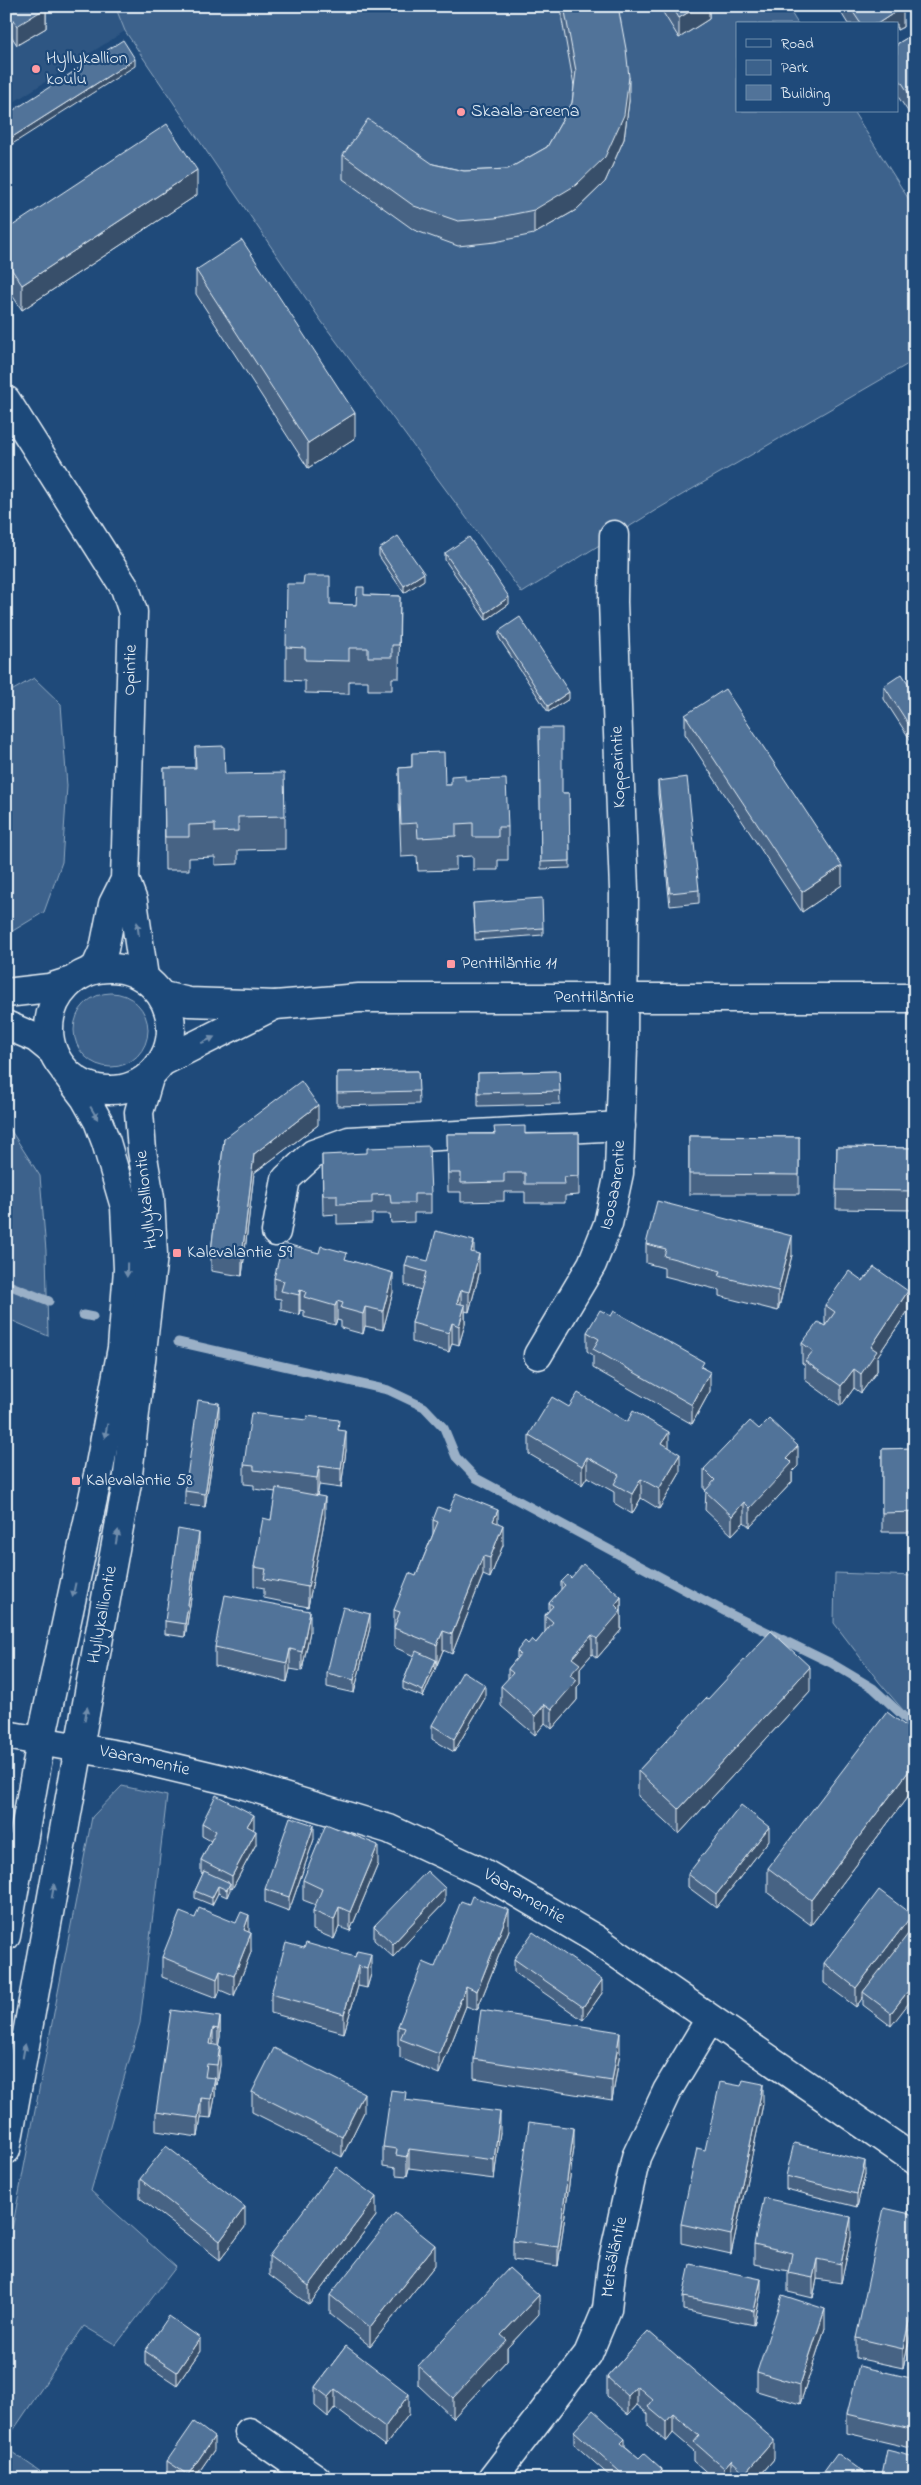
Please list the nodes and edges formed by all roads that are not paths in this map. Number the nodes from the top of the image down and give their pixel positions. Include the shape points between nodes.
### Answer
1 (6, 400) edge
2 (614, 535) dead end
3 (125, 880) junction
4 (83, 975) junction
5 (153, 987) junction
6 (6, 993) edge
7 (915, 998) edge
8 (623, 1000) junction
9 (275, 1005) junction
10 (6, 1025) edge
11 (59, 1062) junction
12 (156, 1069) junction
13 (621, 1126) junction
14 (276, 1232) dead end
15 (538, 1355) dead end
16 (6, 1736) edge
17 (42, 1741) junction
18 (79, 1748) junction
19 (6, 1936) edge
20 (710, 2019) junction
21 (6, 2150) edge
22 (915, 2160) edge
23 (248, 2432) dead end
24 (317, 2479) edge
25 (492, 2479) edge

1 - 3 street, Opintie via 125,588 133,612
2 - 8 street, Kopparintie via 624,890
3 - 4 street, Opintie via 113,904 104,949
5 -> 3 street
4 - 5 street via 120,968
4 - 6 street via 48,988
4 - 11 street via 55,1001 48,1026
5 - 9 street, Penttiläntie via 189,1002
5 - 12 street via 171,1017 172,1039
7 - 8 street, Penttiläntie
8 - 9 street, Penttiläntie via 359,998
8 - 13 street, Isosaarentie
12 -> 9 street, Penttiläntie
10 - 11 street, Hyllykalliontie via 36,1038
11 - 12 street via 85,1086 107,1091 129,1088
11 -> 17 street, Hyllykalliontie via 85,1098 106,1142 125,1206 128,1268 122,1348
18 -> 12 street, Hyllykalliontie via 127,1483 152,1265 150,1198 139,1112
13 - 14 street via 349,1140 313,1154 286,1179
13 - 15 street, Isosaarentie via 619,1172 608,1224 592,1264
16 - 17 street, Vaaramentie
17 - 18 street, Vaaramentie
17 - 19 street, Hyllykalliontie
18 - 20 street, Vaaramentie via 231,1781 389,1829 482,1872 568,1923
21 -> 18 street, Hyllykalliontie
20 - 22 street, Vaaramentie
20 - 25 street, Metsäläntie via 668,2091 636,2158 612,2264 607,2309 588,2354
23 - 24 street

